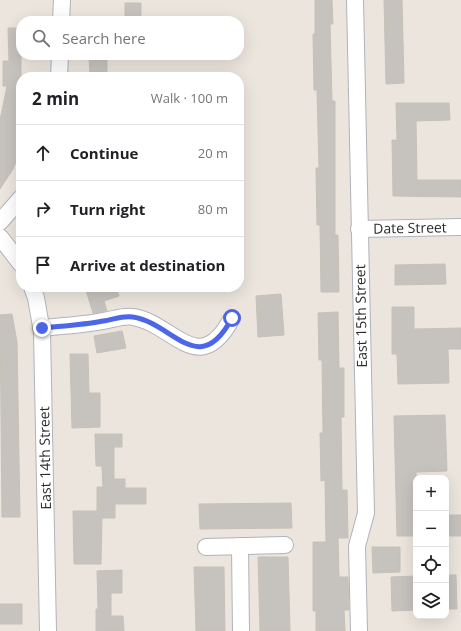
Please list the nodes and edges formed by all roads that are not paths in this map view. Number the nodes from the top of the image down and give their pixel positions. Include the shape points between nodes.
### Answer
1 (62, 0) edge
2 (355, 0) edge
3 (61, 16) edge
4 (60, 60) edge
5 (59, 72) edge
6 (16, 204) edge
7 (0, 222) edge
8 (461, 227) edge
9 (359, 229) junction
10 (0, 237) edge
11 (16, 258) edge
12 (34, 292) edge
13 (232, 318) dead end
14 (42, 328) junction
15 (285, 545) dead end
16 (240, 546) junction
17 (206, 547) dead end
18 (48, 631) edge
19 (241, 631) edge
20 (360, 631) edge

1 - 3 street
2 - 9 street, East 15th Street
4 - 5 street
6 - 7 street
8 - 9 street, Date Street
9 - 20 street, East 15th Street via 366,513 357,546
10 - 11 street
12 - 14 street, East 14th Street
13 - 14 street via 225,332 215,341 204,346 192,347 172,338 150,323 132,317
14 - 18 street, East 14th Street
15 - 16 street
16 - 17 street
16 - 19 street

